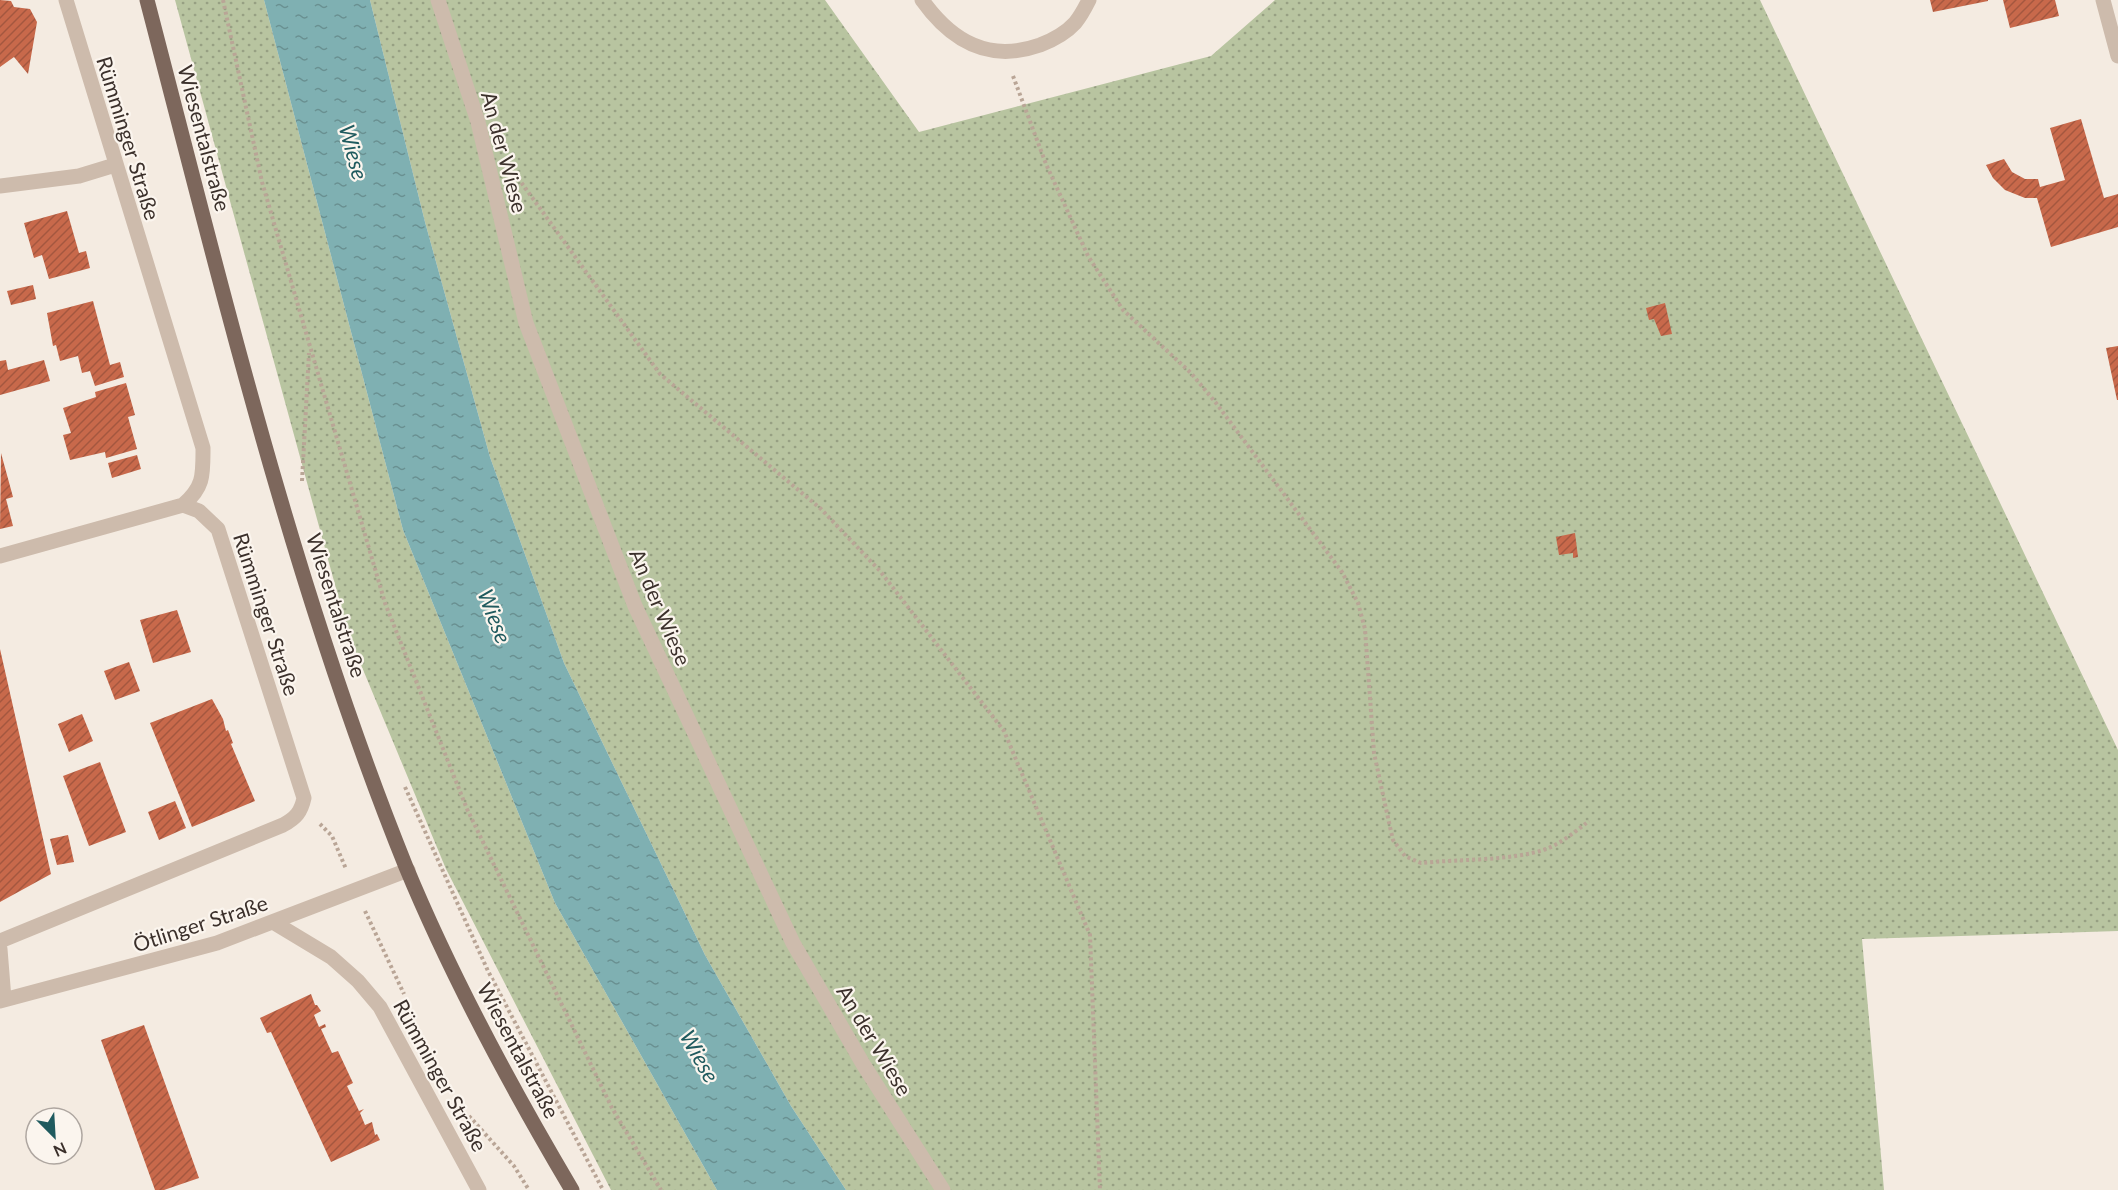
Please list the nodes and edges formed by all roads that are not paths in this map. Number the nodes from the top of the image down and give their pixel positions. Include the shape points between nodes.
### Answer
1 (66, 0) edge
2 (147, 0) edge
3 (438, 0) edge
4 (921, 0) edge
5 (1089, 0) edge
6 (2103, 0) edge
7 (2118, 56) edge
8 (115, 165) junction
9 (0, 186) edge
10 (183, 506) junction
11 (0, 556) edge
12 (408, 870) junction
13 (273, 922) junction
14 (0, 941) edge
15 (0, 949) edge
16 (2, 1000) edge
17 (479, 1190) edge
18 (572, 1190) edge
19 (943, 1190) edge

1 - 8 street, Rümminger Straße
2 - 12 main road, Wiesentalstraße via 246,377 298,556 364,758
3 - 19 street, An der Wiese via 478,122 526,323 635,606 793,943
4 - 5 street via 932,15 968,44 1004,52 1023,51 1064,34
6 - 7 street
8 - 9 street via 79,176
8 - 10 street, Rümminger Straße via 204,448 197,493
10 - 11 street
10 - 14 street, Rümminger Straße via 199,511 218,529 301,786 301,810 283,825
12 - 13 street, Ötlinger Straße
12 - 18 main road, Wiesentalstraße via 470,1004
13 - 16 street, Ötlinger Straße via 217,943
13 - 17 street, Rümminger Straße via 331,957 366,990 399,1038
15 - 16 street

